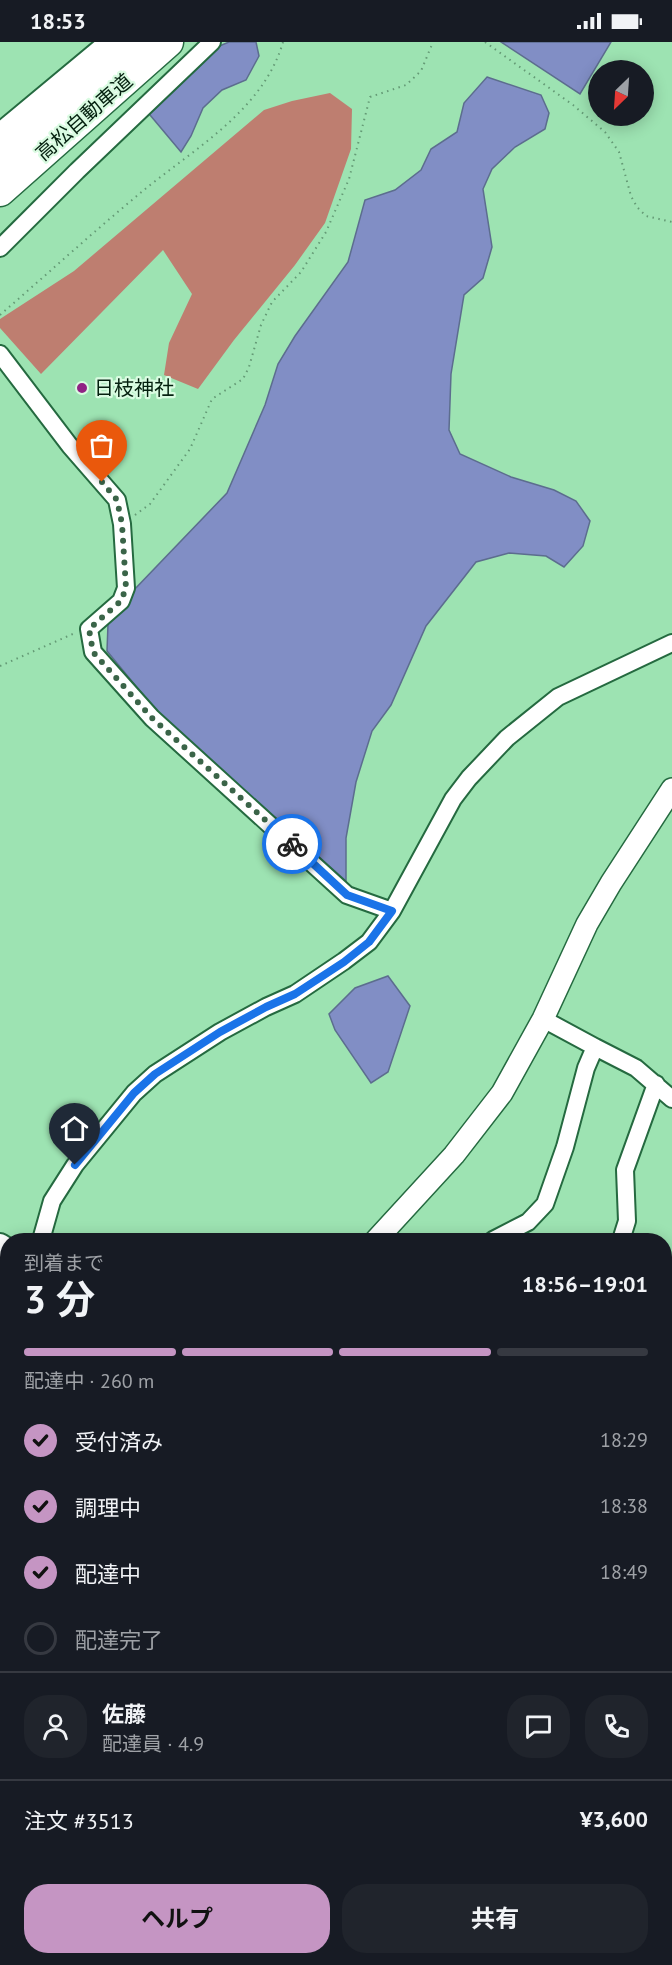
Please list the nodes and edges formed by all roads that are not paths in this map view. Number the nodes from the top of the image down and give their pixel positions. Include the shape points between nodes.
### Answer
1 (107, 42) edge
2 (132, 42) edge
3 (168, 42) edge
4 (212, 42) edge
5 (0, 131) edge
6 (0, 158) edge
7 (0, 191) edge
8 (0, 248) edge
9 (0, 354) edge
10 (672, 643) edge
11 (672, 789) edge
12 (392, 911) junction
13 (543, 1019) junction
14 (595, 1047) junction
15 (656, 1084) junction
16 (671, 1095) edge
17 (44, 1233) edge
18 (382, 1233) edge
19 (507, 1233) edge
20 (623, 1233) edge

1 - 5 street
2 - 6 highway, 高松自動車道
3 - 7 highway, 高松自動車道
4 - 8 street
9 - 12 street via 117,500 126,588 121,601 89,629 93,652 152,718 347,895
10 - 12 street via 558,697 507,738 453,799
11 - 13 street via 610,883
12 - 17 street via 369,942 344,962 295,994 220,1032 155,1074 134,1093 75,1165 52,1201
13 - 14 street
13 - 18 street via 502,1093 479,1124
14 - 15 street via 636,1068
14 - 19 street via 545,1204 528,1222
15 - 16 street
15 - 20 street via 625,1170 627,1221

